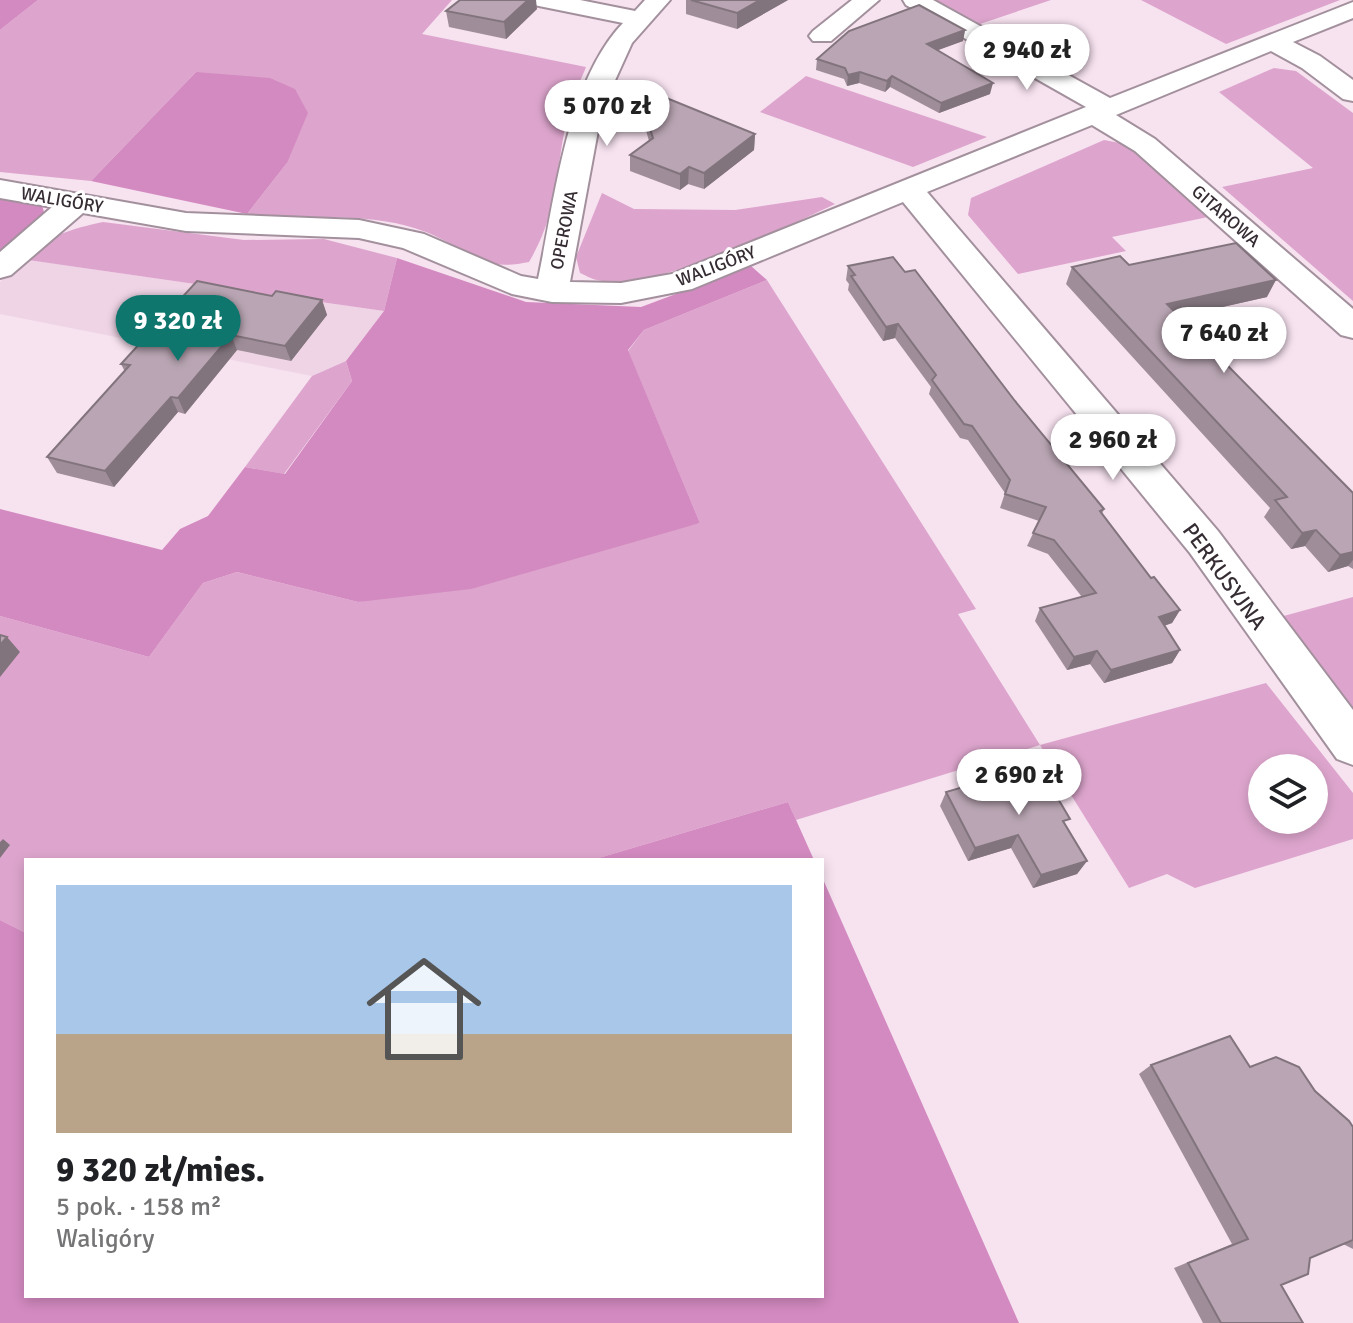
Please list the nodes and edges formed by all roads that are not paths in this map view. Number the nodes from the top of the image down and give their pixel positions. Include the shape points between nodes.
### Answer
1 (543, 0) edge
2 (867, 0) edge
3 (915, 0) edge
4 (1353, 9) edge
5 (649, 10) edge
6 (822, 36) dead end
7 (1272, 42) junction
8 (1353, 93) edge
9 (1100, 111) junction
10 (0, 189) edge
11 (908, 189) junction
12 (76, 203) junction
13 (0, 268) edge
14 (552, 292) junction
15 (1353, 327) edge
16 (1353, 745) edge

1 - 5 street
2 - 6 street
3 - 9 street, GITAROWA
4 - 7 street, WALIGÓRY
5 - 14 street, OPEROWA via 621,40 588,109
7 - 8 street
7 - 9 street, WALIGÓRY
9 - 11 street, WALIGÓRY
9 - 15 street, GITAROWA
10 - 12 street, WALIGÓRY
11 - 14 street, WALIGÓRY via 680,282 621,293
11 - 16 street, PERKUSYJNA via 1204,542
12 - 13 street
12 - 14 street, WALIGÓRY via 186,222 359,229 413,241 512,284

